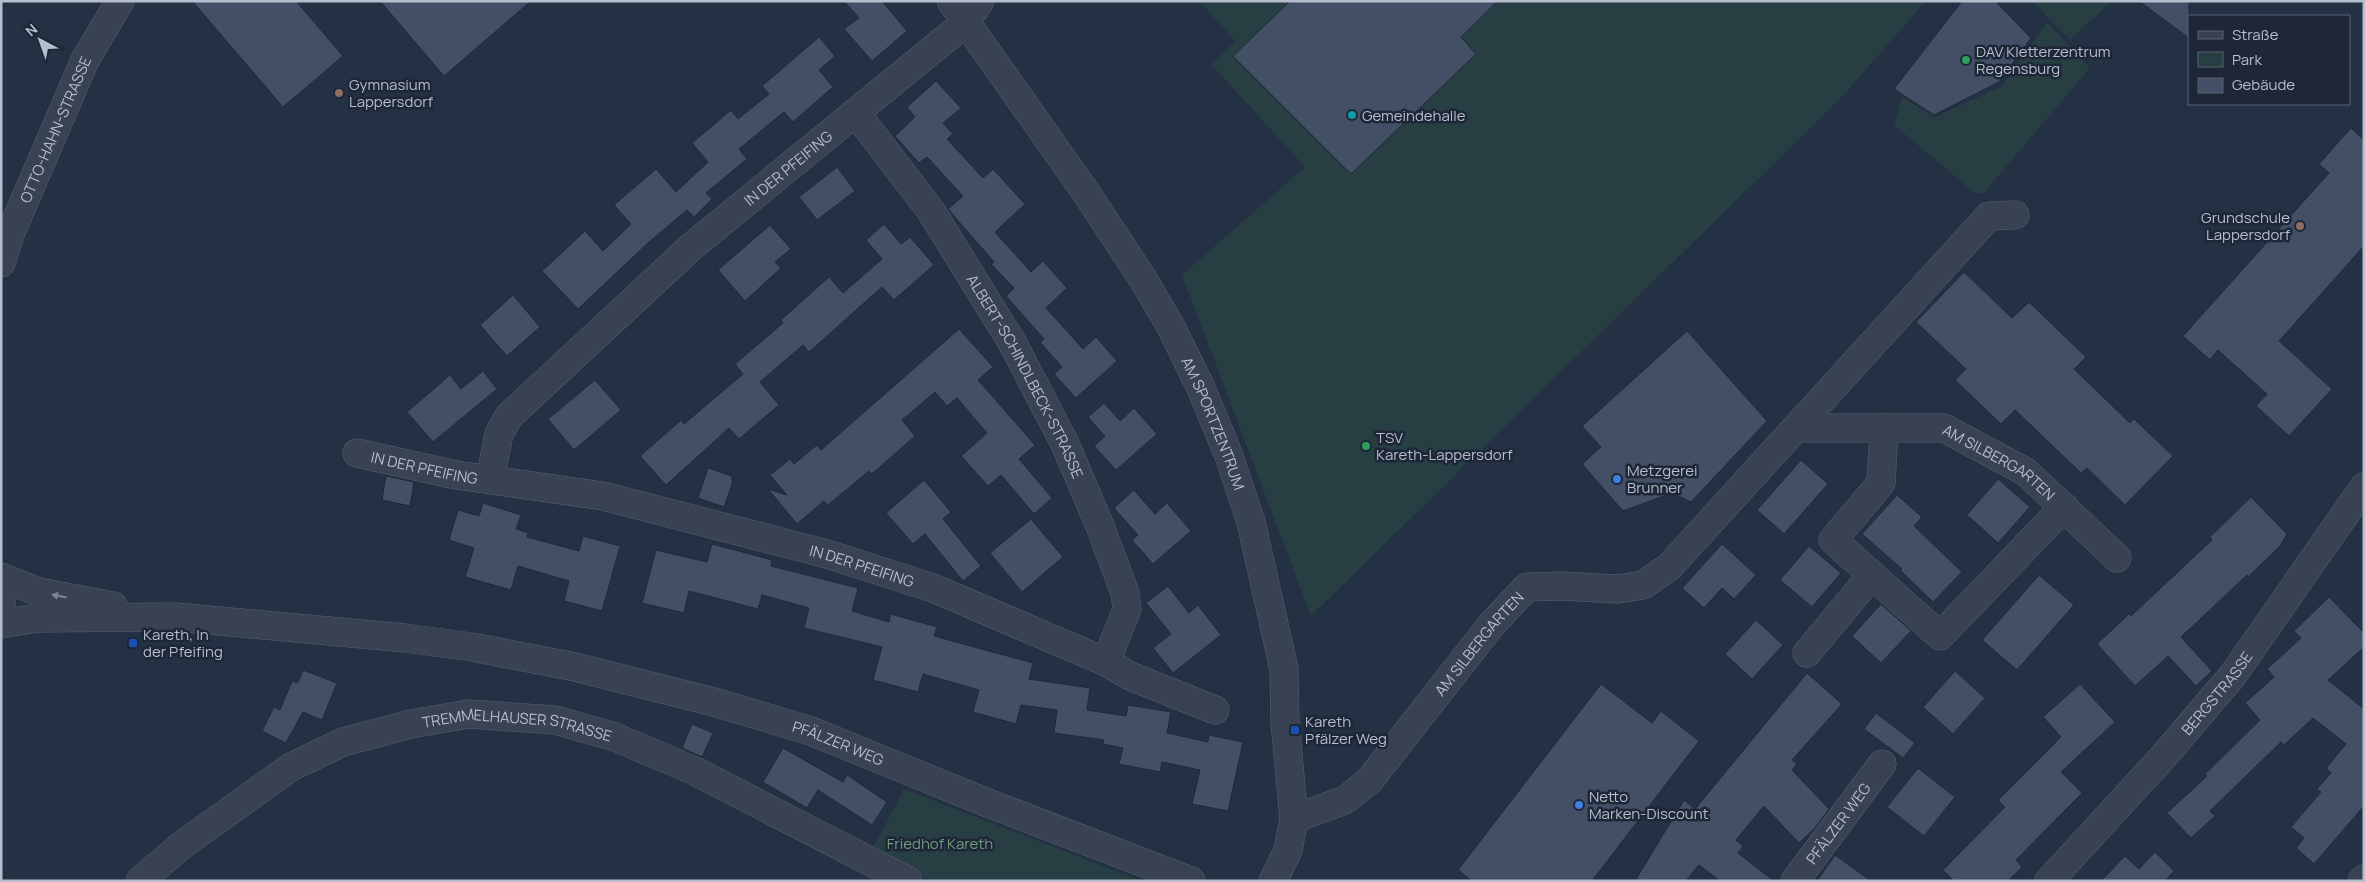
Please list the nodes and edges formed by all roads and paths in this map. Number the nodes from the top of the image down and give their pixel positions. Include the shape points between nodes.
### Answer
1 (120, 1) edge
2 (965, 8) edge
3 (856, 113) junction
4 (2015, 214) dead end
5 (1, 263) edge
6 (1797, 428) junction
7 (1884, 428) junction
8 (358, 453) dead end
9 (490, 479) junction
10 (2364, 487) edge
11 (2064, 507) junction
12 (2117, 558) dead end
13 (1872, 575) junction
14 (1, 577) edge
15 (1, 584) edge
16 (1, 607) edge
17 (176, 618) junction
18 (1, 624) edge
19 (1807, 653) dead end
20 (1106, 662) junction
21 (1215, 710) dead end
22 (1882, 764) dead end
23 (1294, 819) junction
24 (140, 881) edge
25 (908, 881) edge
26 (1191, 881) edge
27 (1273, 881) edge
28 (1795, 881) edge
29 (2050, 881) edge

1 - 5 street, OTTO-HAHN-STRASSE via 85,60 11,232
2 - 3 street, IN DER PFEIFING
2 - 23 street, AM SPORTZENTRUM via 1143,279 1201,388 1229,456 1251,522 1284,669 1285,722
3 - 9 street, IN DER PFEIFING via 690,248 509,416 499,434
3 - 20 street, ALBERT-SCHINDLBECK-STRASSE via 931,211 1012,342 1065,444 1125,593 1127,610
4 - 6 street, AM SILBERGARTEN via 1988,216
6 - 7 street, AM SILBERGARTEN
6 - 23 street, AM SILBERGARTEN via 1669,566 1643,585 1618,589 1527,587 1492,624 1369,781 1345,800
7 - 11 street, AM SILBERGARTEN via 1944,428 2026,472
7 - 13 street via 1881,483 1833,540
8 - 9 street, IN DER PFEIFING
9 - 20 street, IN DER PFEIFING via 603,496 827,554 933,588
10 - 29 street, BERGSTRASSE via 2232,675
11 - 12 street, AM SILBERGARTEN
11 - 13 street via 1940,636
13 - 19 street
17 -> 14 street via 39,592
15 - 16 street
17 - 18 street via 38,618
17 - 26 street, PFÄLZER WEG via 472,647 575,667 714,702 811,731
20 - 21 street, IN DER PFEIFING via 1130,676
22 - 28 street, PFÄLZER WEG
23 - 27 street, AM SPORTZENTRUM via 1288,850
24 - 25 street, TREMMELHAUSER STRASSE via 182,845 290,767 343,742 411,724 469,714 555,720 615,737 694,771

